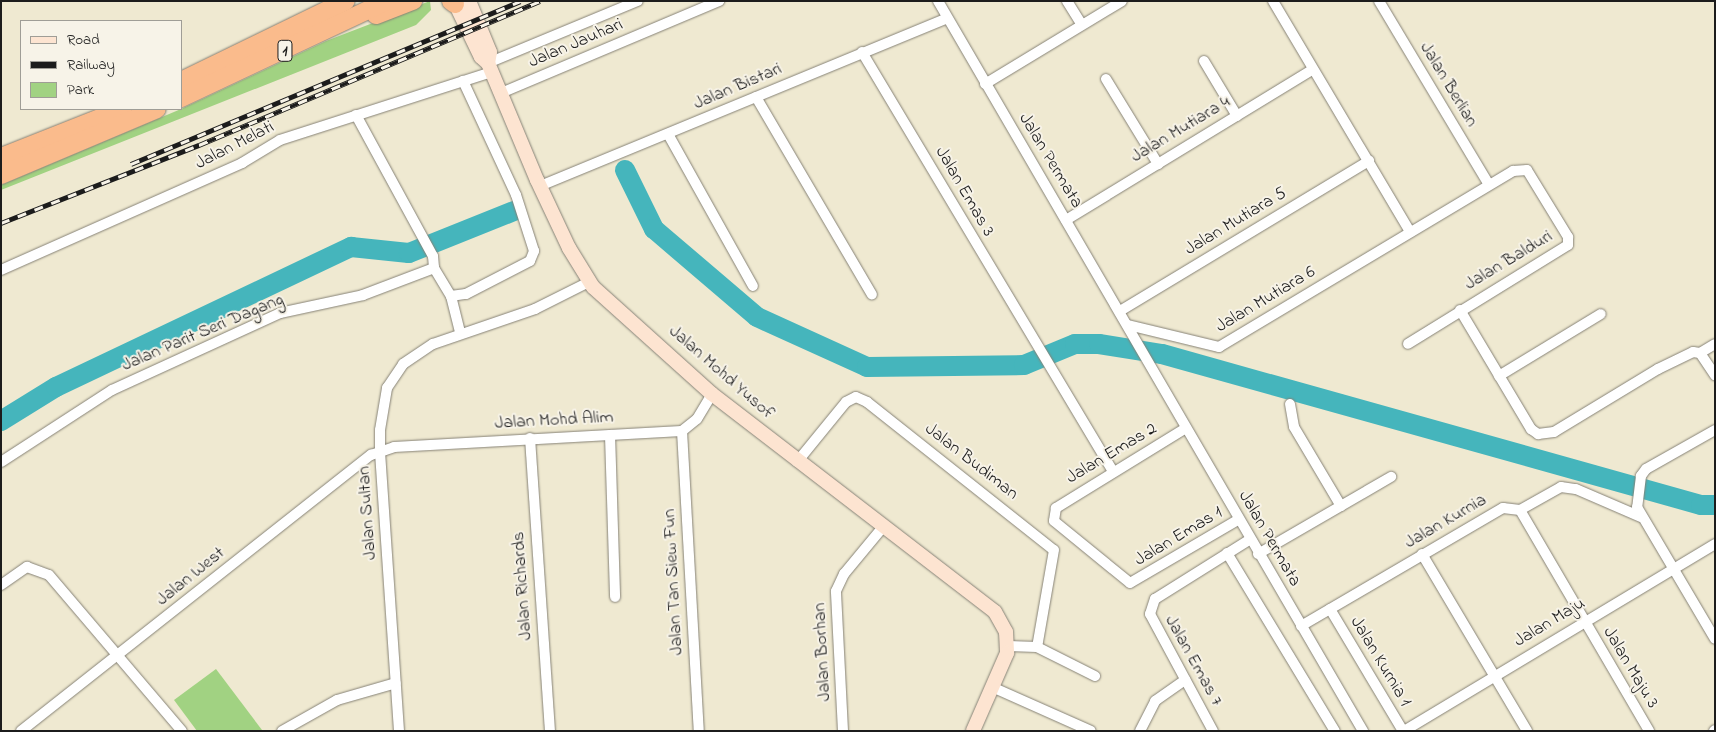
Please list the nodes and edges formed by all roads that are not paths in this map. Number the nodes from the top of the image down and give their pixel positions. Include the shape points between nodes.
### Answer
1 (346, 1) edge
2 (387, 1) edge
3 (413, 1) edge
4 (638, 1) edge
5 (720, 1) edge
6 (938, 1) edge
7 (1067, 1) edge
8 (1122, 1) edge
9 (1273, 1) edge
10 (1379, 1) edge
11 (457, 2) edge
12 (947, 18) junction
13 (1082, 25) junction
14 (322, 35) junction
15 (862, 52) junction
16 (1204, 61) dead end
17 (490, 68) junction
18 (1313, 68) junction
19 (1106, 79) dead end
20 (182, 81) edge
21 (464, 81) junction
22 (985, 84) junction
23 (501, 93) junction
24 (756, 97) junction
25 (182, 98) edge
26 (120, 110) edge
27 (155, 110) edge
28 (356, 115) junction
29 (1237, 116) junction
30 (668, 134) junction
31 (1, 157) edge
32 (1369, 161) junction
33 (1158, 164) junction
34 (1, 175) edge
35 (1489, 185) junction
36 (540, 186) junction
37 (1066, 220) junction
38 (1410, 232) junction
39 (434, 268) junction
40 (1, 270) edge
41 (589, 282) junction
42 (753, 286) dead end
43 (872, 295) dead end
44 (451, 296) junction
45 (1460, 310) junction
46 (1120, 311) junction
47 (1601, 314) dead end
48 (1128, 325) junction
49 (460, 333) junction
50 (1408, 344) dead end
51 (1715, 344) edge
52 (1700, 353) junction
53 (1715, 375) edge
54 (1499, 376) junction
55 (712, 394) junction
56 (1290, 404) dead end
57 (1186, 428) junction
58 (1715, 430) edge
59 (682, 431) junction
60 (610, 435) junction
61 (530, 438) junction
62 (380, 451) junction
63 (1, 462) edge
64 (797, 462) junction
65 (1113, 472) junction
66 (1391, 477) dead end
67 (1341, 506) junction
68 (1520, 510) junction
69 (1641, 517) junction
70 (1238, 520) junction
71 (883, 526) junction
72 (1249, 540) junction
73 (1715, 544) edge
74 (1088, 550) joint
75 (1227, 553) junction
76 (1258, 554) junction
77 (1422, 554) junction
78 (1673, 568) junction
79 (1, 585) edge
80 (615, 597) dead end
81 (1330, 609) junction
82 (1583, 622) junction
83 (1301, 626) junction
84 (1715, 639) edge
85 (1008, 646) junction
86 (1037, 647) junction
87 (118, 654) junction
88 (1095, 676) dead end
89 (1494, 676) junction
90 (1185, 680) junction
91 (396, 683) junction
92 (992, 687) junction
93 (21, 731) edge
94 (182, 731) edge
95 (282, 731) edge
96 (399, 731) edge
97 (550, 731) edge
98 (699, 731) edge
99 (843, 731) edge
100 (973, 731) edge
101 (1091, 731) edge
102 (1140, 731) edge
103 (1213, 731) edge
104 (1335, 731) edge
105 (1363, 731) edge
106 (1403, 731) edge
107 (1527, 731) edge
108 (1649, 731) edge

1 - 20 highway, 1
2 - 14 highway, 1
3 - 14 highway
4 - 17 street, Jalan Melati
5 - 23 street, Jalan Jauhari
6 - 12 street, Jalan Permata
7 - 13 street
8 - 13 street
9 - 18 street
10 - 35 street, Jalan Berlian
11 - 17 street, Jalan Mohd Yusof via 481,58
12 - 15 street, Jalan Bistari
12 - 22 street, Jalan Permata
13 - 22 street
14 - 25 highway, 1
15 - 24 street, Jalan Bistari
15 - 65 street, Jalan Emas 3
16 - 29 street
17 - 21 street, Jalan Melati
17 - 23 street, Jalan Mohd Yusof
18 - 29 street, Jalan Mutiara 4
18 - 32 street
19 - 33 street
21 - 28 street, Jalan Melati
21 - 44 street via 516,195 534,251 530,261 466,294
22 - 37 street, Jalan Permata
23 - 36 street, Jalan Mohd Yusof
24 - 30 street, Jalan Bistari
24 - 43 street
26 - 31 highway
27 - 34 highway
28 - 39 street via 433,256
28 - 40 street, Jalan Melati via 280,140 242,162
29 - 33 street, Jalan Mutiara 4
30 - 36 street, Jalan Bistari
30 - 42 street
32 - 38 street
32 - 46 street, Jalan Mutiara 5
33 - 37 street, Jalan Mutiara 4
35 - 38 street, Jalan Mutiara 6
35 - 45 street, Jalan Balduri via 1513,171 1527,170 1570,242
36 - 41 street, Jalan Mohd Yusof
37 - 46 street, Jalan Permata
38 - 48 street, Jalan Mutiara 6 via 1219,347
39 - 44 street
39 - 63 street, Jalan Parit Seri Dagang via 363,295 280,313 112,390
41 - 49 street, Jalan Sultan via 535,309
41 - 55 street, Jalan Mohd Yusof
44 - 49 street
45 - 50 street, Jalan Balduri
45 - 54 street
46 - 48 street, Jalan Permata
47 - 54 street
48 - 57 street, Jalan Permata
49 - 62 street, Jalan Sultan via 415,354 394,375 384,398
51 - 52 street
52 - 53 street
52 - 54 street via 1693,352 1658,369 1548,435 1531,430
55 - 59 street via 697,419
55 - 64 street, Jalan Mohd Yusof
56 - 67 street via 1294,428
57 - 65 street, Jalan Emas 2
57 - 70 street, Jalan Permata
58 - 69 street via 1651,464 1641,476 1637,498
59 - 60 street, Jalan Mohd Alim
59 - 98 street, Jalan Tan Siew Fun
60 - 61 street, Jalan Mohd Alim
60 - 80 street
61 - 62 street, Jalan Mohd Alim
61 - 97 street, Jalan Richards
62 - 87 street, Jalan West via 359,462
62 - 91 street, Jalan Sultan
64 - 71 street, Jalan Mohd Yusof
64 - 86 street, Jalan Budiman via 846,402 856,397 867,402 1054,550
65 - 74 street, Jalan Emas 2 via 1056,508 1054,521
66 - 67 street
67 - 76 street
68 - 69 street, Jalan Kurnia via 1566,486
68 - 77 street, Jalan Kurnia via 1503,508
68 - 82 street, Jalan Maju 3
69 - 78 street
70 - 72 street, Jalan Permata
70 - 74 street, Jalan Emas 1 via 1130,583
71 - 85 street, Jalan Mohd Yusof via 988,605 1003,625
71 - 99 street, Jalan Borhan via 844,574 836,592
72 - 75 street, Jalan Emas 7
72 - 76 street, Jalan Permata
73 - 78 street, Jalan Maju
75 - 90 street, Jalan Emas 7 via 1152,602 1152,622
75 - 104 street
76 - 83 street, Jalan Permata
77 - 81 street, Jalan Kurnia
77 - 89 street
78 - 82 street, Jalan Maju
78 - 84 street
79 - 87 street via 27,567 44,571
81 - 83 street, Jalan Kurnia
81 - 106 street, Jalan Kurnia 1
82 - 89 street, Jalan Maju
82 - 108 street, Jalan Maju 3
83 - 105 street, Jalan Permata
85 - 86 street
85 - 92 street
86 - 88 street
87 - 93 street, Jalan West
87 - 94 street
89 - 106 street, Jalan Maju
89 - 107 street
90 - 102 street via 1155,701
90 - 103 street, Jalan Emas 7
91 - 95 street via 337,700
91 - 96 street, Jalan Sultan
92 - 100 street
92 - 101 street

